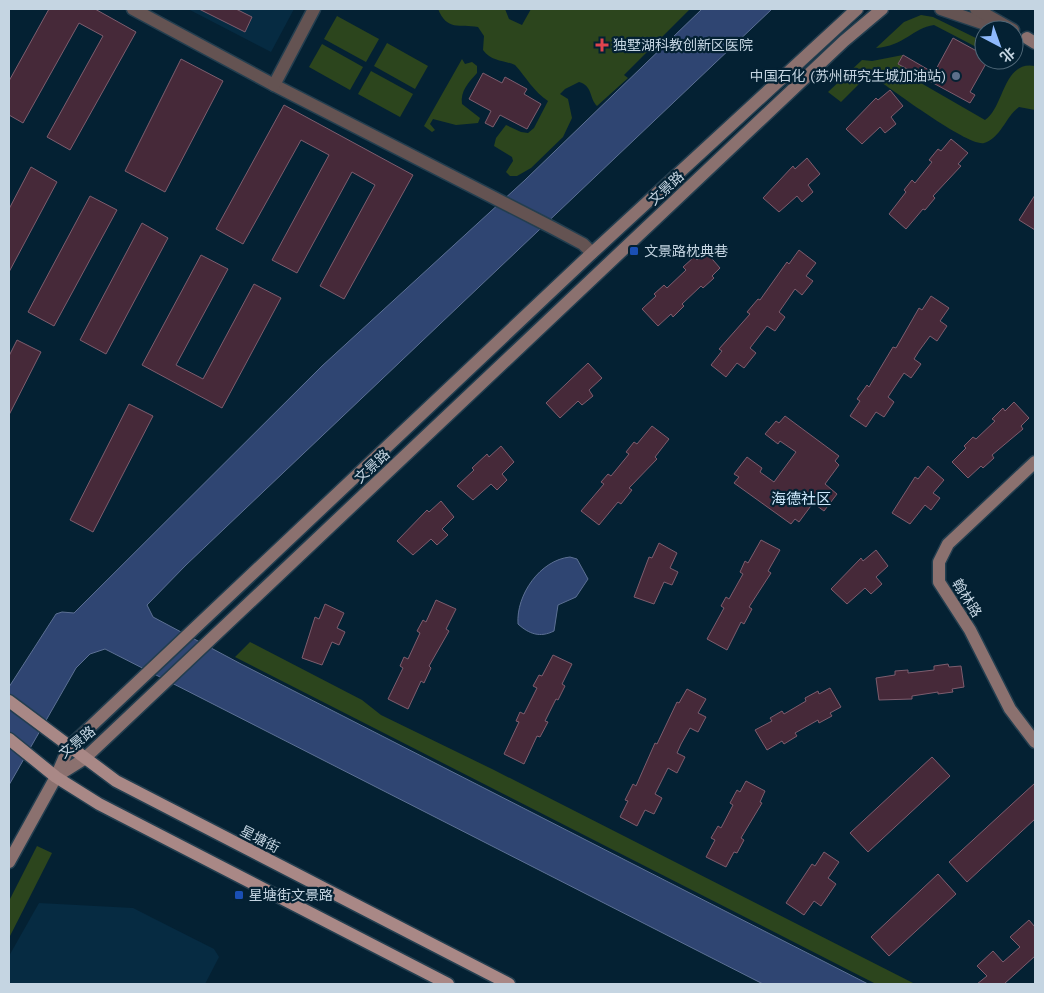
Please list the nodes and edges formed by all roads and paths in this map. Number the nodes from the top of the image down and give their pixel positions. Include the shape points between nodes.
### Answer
1 (133, 9) edge
2 (314, 9) edge
3 (857, 9) edge
4 (882, 9) edge
5 (941, 9) edge
6 (976, 9) edge
7 (974, 20) edge
8 (994, 20) edge
9 (274, 85) junction
10 (592, 253) junction
11 (1035, 462) edge
12 (9, 701) edge
13 (9, 740) edge
14 (1035, 742) edge
15 (70, 748) junction
16 (84, 759) junction
17 (56, 777) junction
18 (9, 862) edge
19 (448, 984) edge
20 (509, 984) edge

1 - 9 street
2 - 9 street
3 - 10 main road, 文景路
4 - 16 main road, 文景路 via 844,41
5 - 7 street
6 - 8 street
9 - 10 street via 553,228 583,244
10 - 15 main road, 文景路
11 - 14 main road, 翰林路 via 948,544 939,562 939,582 970,630 1010,709
12 - 15 main road, 星塘街
13 - 17 main road
15 - 16 main road, 星塘街
15 - 17 main road, 文景路
16 - 17 main road, 文景路
16 - 20 main road, 星塘街 via 116,781
17 - 18 main road
17 - 19 main road via 99,804

